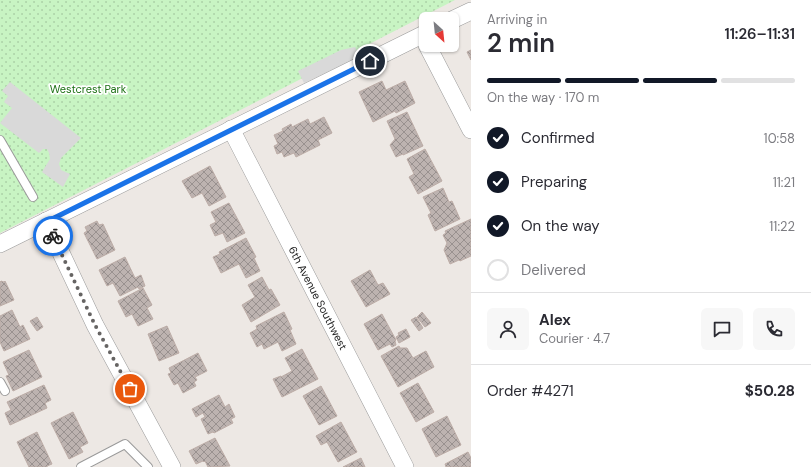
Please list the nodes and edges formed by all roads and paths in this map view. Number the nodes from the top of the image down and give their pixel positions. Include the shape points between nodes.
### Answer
1 (471, 11) edge
2 (459, 17) edge
3 (419, 42) edge
4 (432, 52) edge
5 (231, 129) junction
6 (471, 130) edge
7 (0, 140) edge
8 (32, 197) dead end
9 (46, 222) junction
10 (0, 244) edge
11 (0, 382) edge
12 (4, 391) dead end
13 (81, 467) edge
14 (148, 467) edge
15 (172, 467) edge
16 (405, 467) edge

1 - 2 street
3 - 5 street
4 - 6 street
5 - 9 street
5 - 16 street, 6th Avenue Southwest
7 - 8 lane
9 - 10 street
9 - 15 street via 95,325
11 - 12 lane
13 - 14 lane via 125,444

